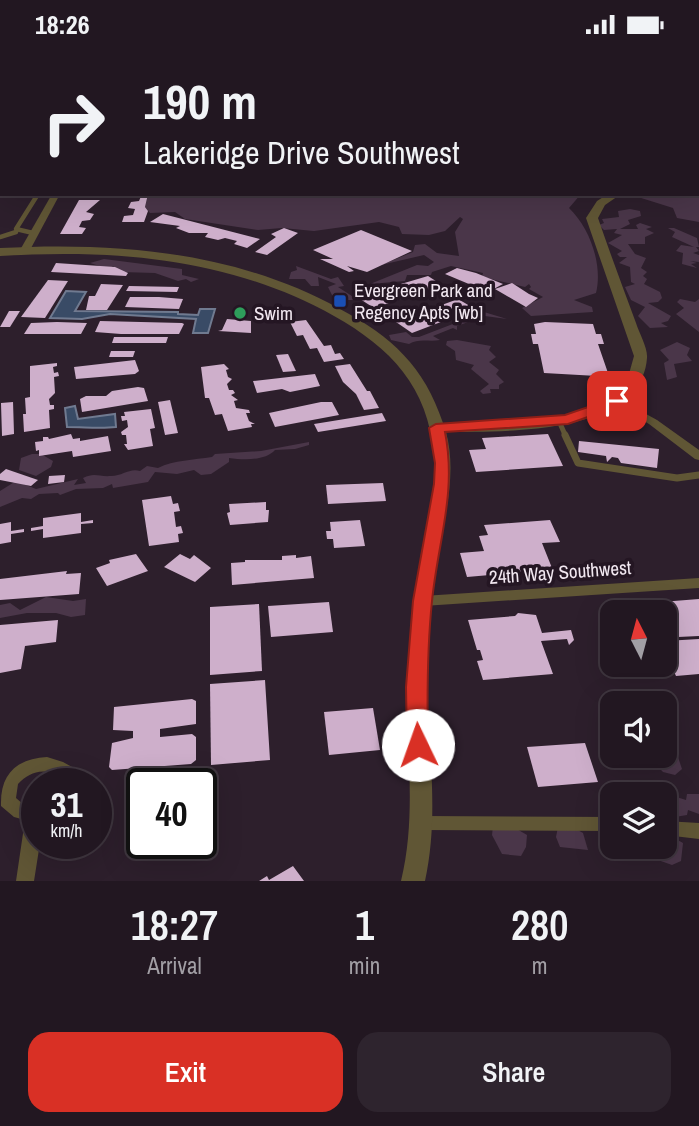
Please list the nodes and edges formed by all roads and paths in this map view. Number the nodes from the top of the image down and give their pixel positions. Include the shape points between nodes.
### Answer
1 (37, 196) edge
2 (55, 196) edge
3 (613, 196) edge
4 (16, 232) junction
5 (33, 233) junction
6 (0, 237) edge
7 (24, 250) junction
8 (0, 251) edge
9 (617, 401) junction
10 (559, 421) junction
11 (436, 428) junction
12 (699, 456) edge
13 (699, 475) edge
14 (699, 583) edge
15 (422, 601) junction
16 (28, 768) edge
17 (58, 768) edge
18 (21, 772) edge
19 (21, 812) edge
20 (424, 823) junction
21 (600, 824) edge
22 (677, 829) edge
23 (699, 831) edge
24 (29, 859) edge
25 (25, 881) edge
26 (413, 881) edge

1 - 4 lane
2 - 5 street
3 - 9 street via 601,203 592,218 641,356 638,381
4 - 5 lane
4 - 6 lane
5 - 7 street
7 - 8 street
7 - 11 street via 119,251 188,260 253,275 307,296 374,335 409,368 430,406
9 - 10 street
9 - 12 street
10 - 11 street
10 - 13 lane via 578,463 677,478
11 - 15 street via 443,484
14 - 15 street, 24th Way Southwest
15 - 20 street via 416,720
16 - 17 street via 51,764
18 - 19 street via 8,785 7,801
20 - 21 street
20 - 26 street
22 - 23 street
24 - 25 street

